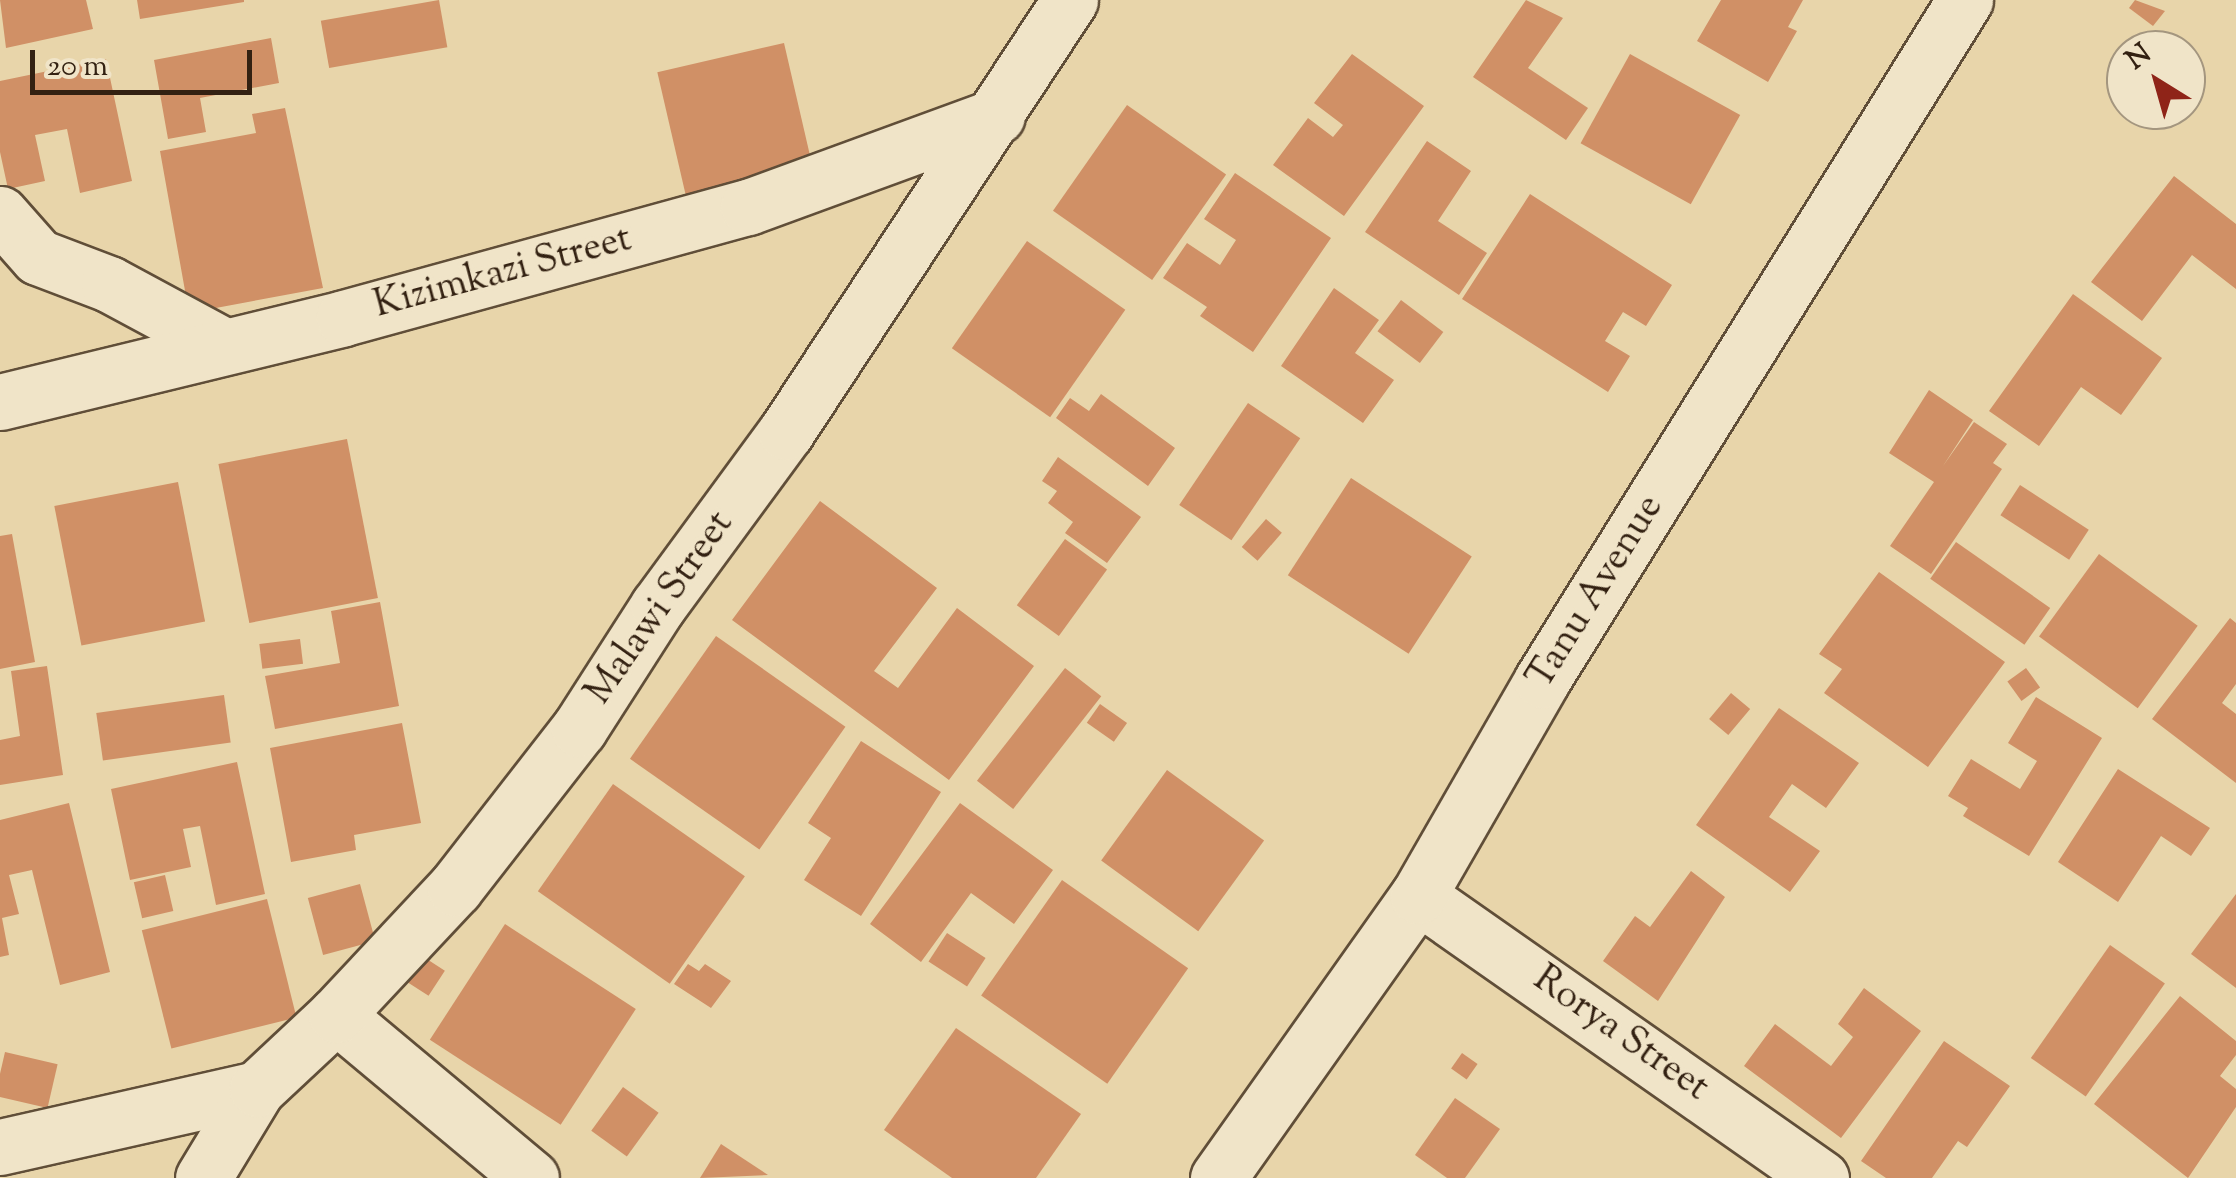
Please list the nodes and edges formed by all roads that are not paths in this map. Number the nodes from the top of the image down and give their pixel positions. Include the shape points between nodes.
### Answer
1 (1070, 0) edge
2 (1964, 0) edge
3 (998, 116) junction
4 (0, 214) edge
5 (224, 346) junction
6 (0, 402) edge
7 (1418, 896) junction
8 (336, 1016) junction
9 (257, 1089) junction
10 (0, 1147) edge
11 (203, 1178) edge
12 (531, 1178) edge
13 (1218, 1178) edge
14 (1821, 1178) edge

1 - 3 street, Malawi Street
2 - 7 street, Tanu Avenue via 1542,680
3 - 5 street, Kizimkazi Street via 748,206
3 - 8 street, Malawi Street via 579,729 455,888
4 - 5 street via 38,257 109,284
5 - 6 street, Kizimkazi Street
7 - 13 street, Tanu Avenue
7 - 14 street, Rorya Street
8 - 9 street, Malawi Street
8 - 12 street
9 - 10 street
9 - 11 street, Malawi Street

